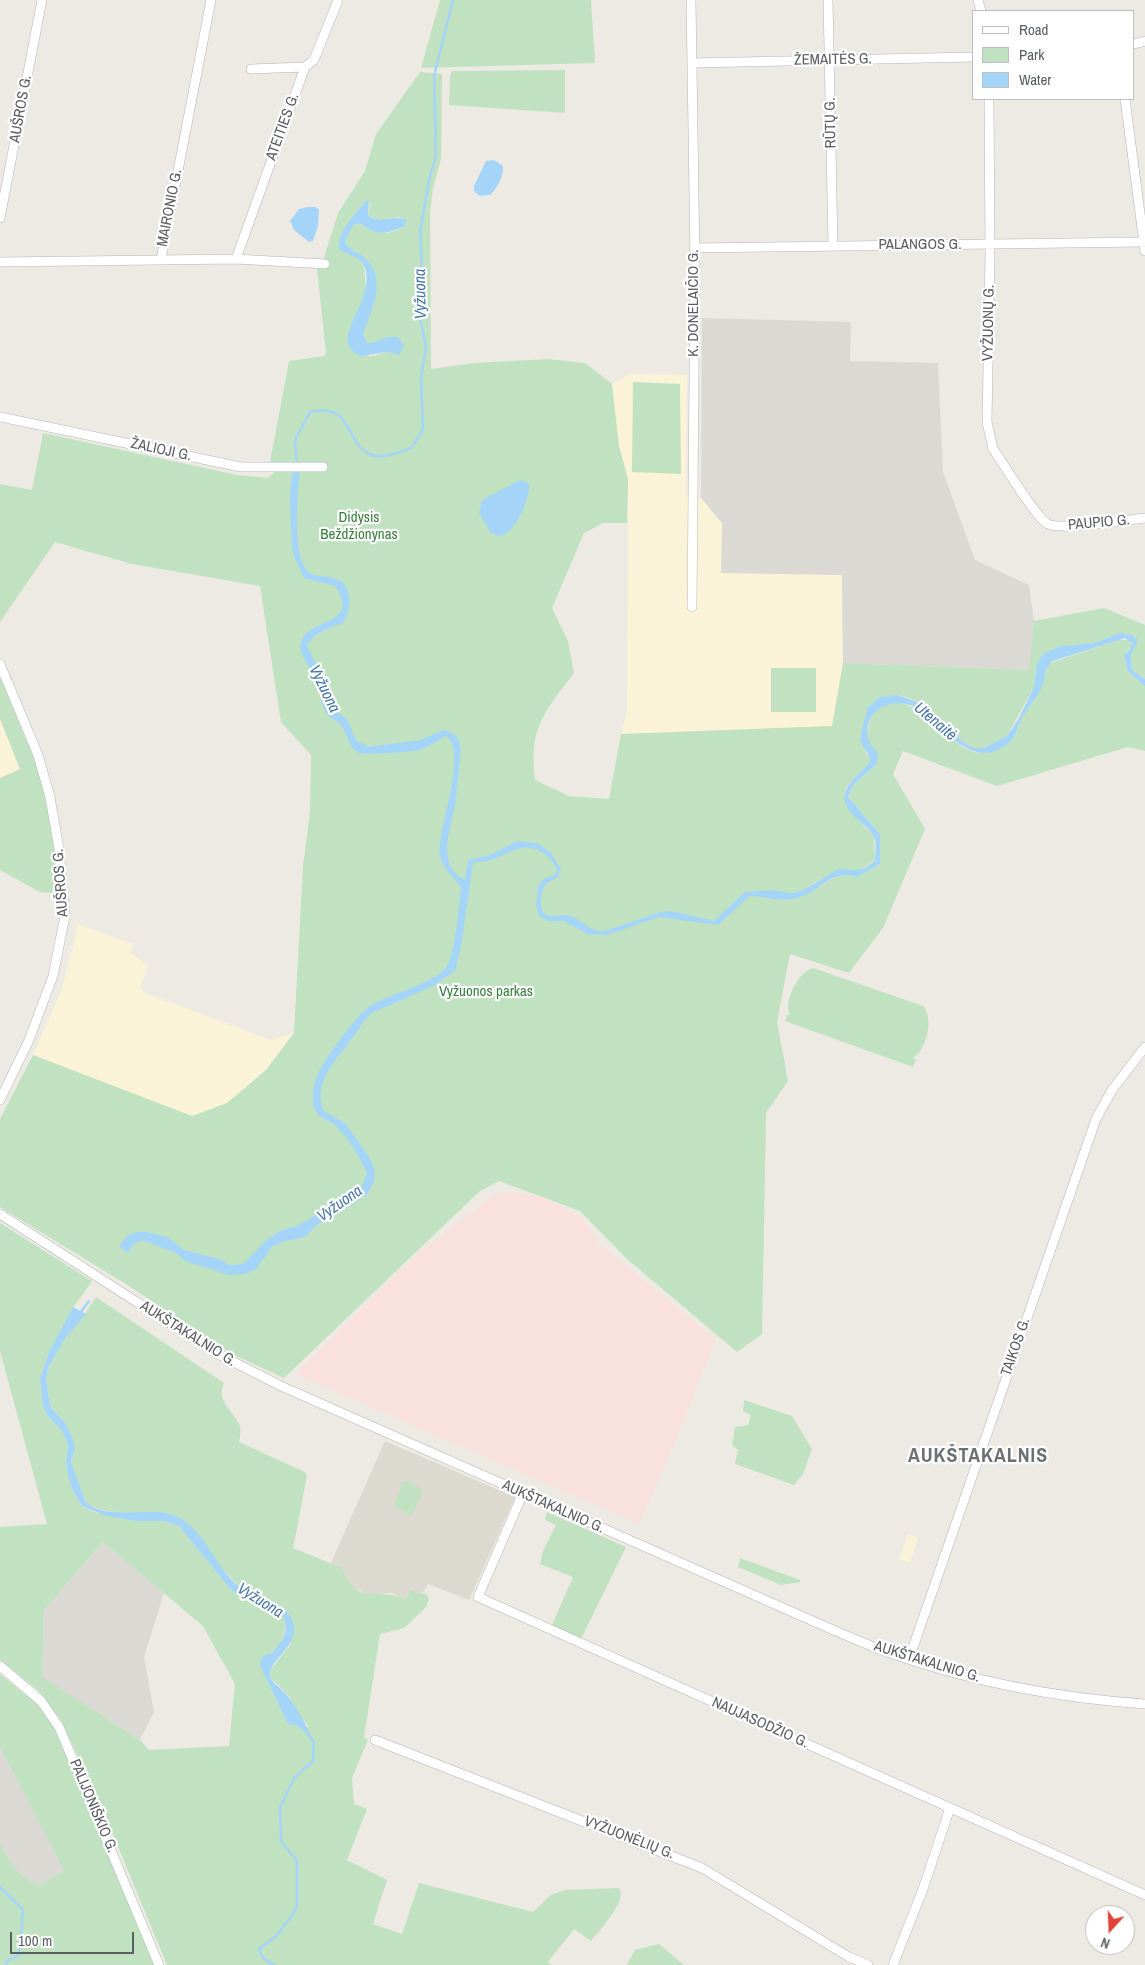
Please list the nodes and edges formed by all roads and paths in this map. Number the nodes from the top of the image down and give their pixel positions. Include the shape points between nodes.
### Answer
1 (42, 0) edge
2 (211, 0) edge
3 (338, 0) edge
4 (691, 0) edge
5 (828, 0) edge
6 (972, 57) edge
7 (830, 59) junction
8 (692, 63) junction
9 (305, 67) junction
10 (251, 69) dead end
11 (988, 100) edge
12 (1125, 100) edge
13 (0, 218) edge
14 (990, 245) junction
15 (1144, 245) edge
16 (833, 246) junction
17 (694, 248) junction
18 (160, 259) junction
19 (236, 259) junction
20 (0, 262) edge
21 (325, 264) dead end
22 (0, 417) edge
23 (323, 467) dead end
24 (1145, 518) edge
25 (1052, 525) joint
26 (692, 607) dead end
27 (0, 664) edge
28 (1145, 1047) edge
29 (0, 1100) edge
30 (0, 1214) edge
31 (523, 1493) junction
32 (909, 1659) junction
33 (0, 1666) edge
34 (1145, 1704) edge
35 (375, 1740) dead end
36 (950, 1808) junction
37 (1145, 1895) edge
38 (159, 1965) edge
39 (868, 1965) edge
40 (894, 1965) edge

1 - 13 street, AUŠROS G.
2 - 18 street, MAIRONIO G.
3 - 9 street, ATEITIES G. via 314,60
4 - 8 street, K. DONELAIČIO G.
5 - 7 street, RŪTŲ G.
6 - 7 street, ŽEMAITĖS G.
7 - 8 street, ŽEMAITĖS G.
7 - 16 street, RŪTŲ G.
8 - 17 street, K. DONELAIČIO G.
9 - 10 street
9 - 19 street, ATEITIES G.
11 - 14 street, VYŽUONŲ G.
12 - 15 street
14 - 15 street, PALANGOS G.
14 - 16 street, PALANGOS G.
14 - 25 street, VYŽUONŲ G. via 988,433 993,449 1037,514
16 - 17 street, PALANGOS G.
17 - 26 street, K. DONELAIČIO G.
18 - 19 street
18 - 20 street, MAIRONIO G.
19 - 21 street
22 - 23 street, ŽALIOJI G. via 241,466
24 - 25 street, PAUPIO G.
27 - 29 street, AUŠROS G. via 38,755 50,797 59,848 65,916 47,992 29,1040
28 - 32 street, TAIKOS G. via 1112,1090 1093,1126
30 - 31 street, AUKŠTAKALNIO G. via 216,1353 282,1386
31 - 32 street, AUKŠTAKALNIO G. via 806,1618
31 - 36 street, NAUJASODŽIO G. via 478,1597
32 - 34 street, AUKŠTAKALNIO G. via 1031,1690 1098,1701
33 - 38 street, PALIJONIŠKIO G. via 41,1701 60,1727
35 - 39 street, VYŽUONĖLIŲ G. via 702,1868 848,1957
36 - 37 street, NAUJASODŽIO G.
36 - 40 street

